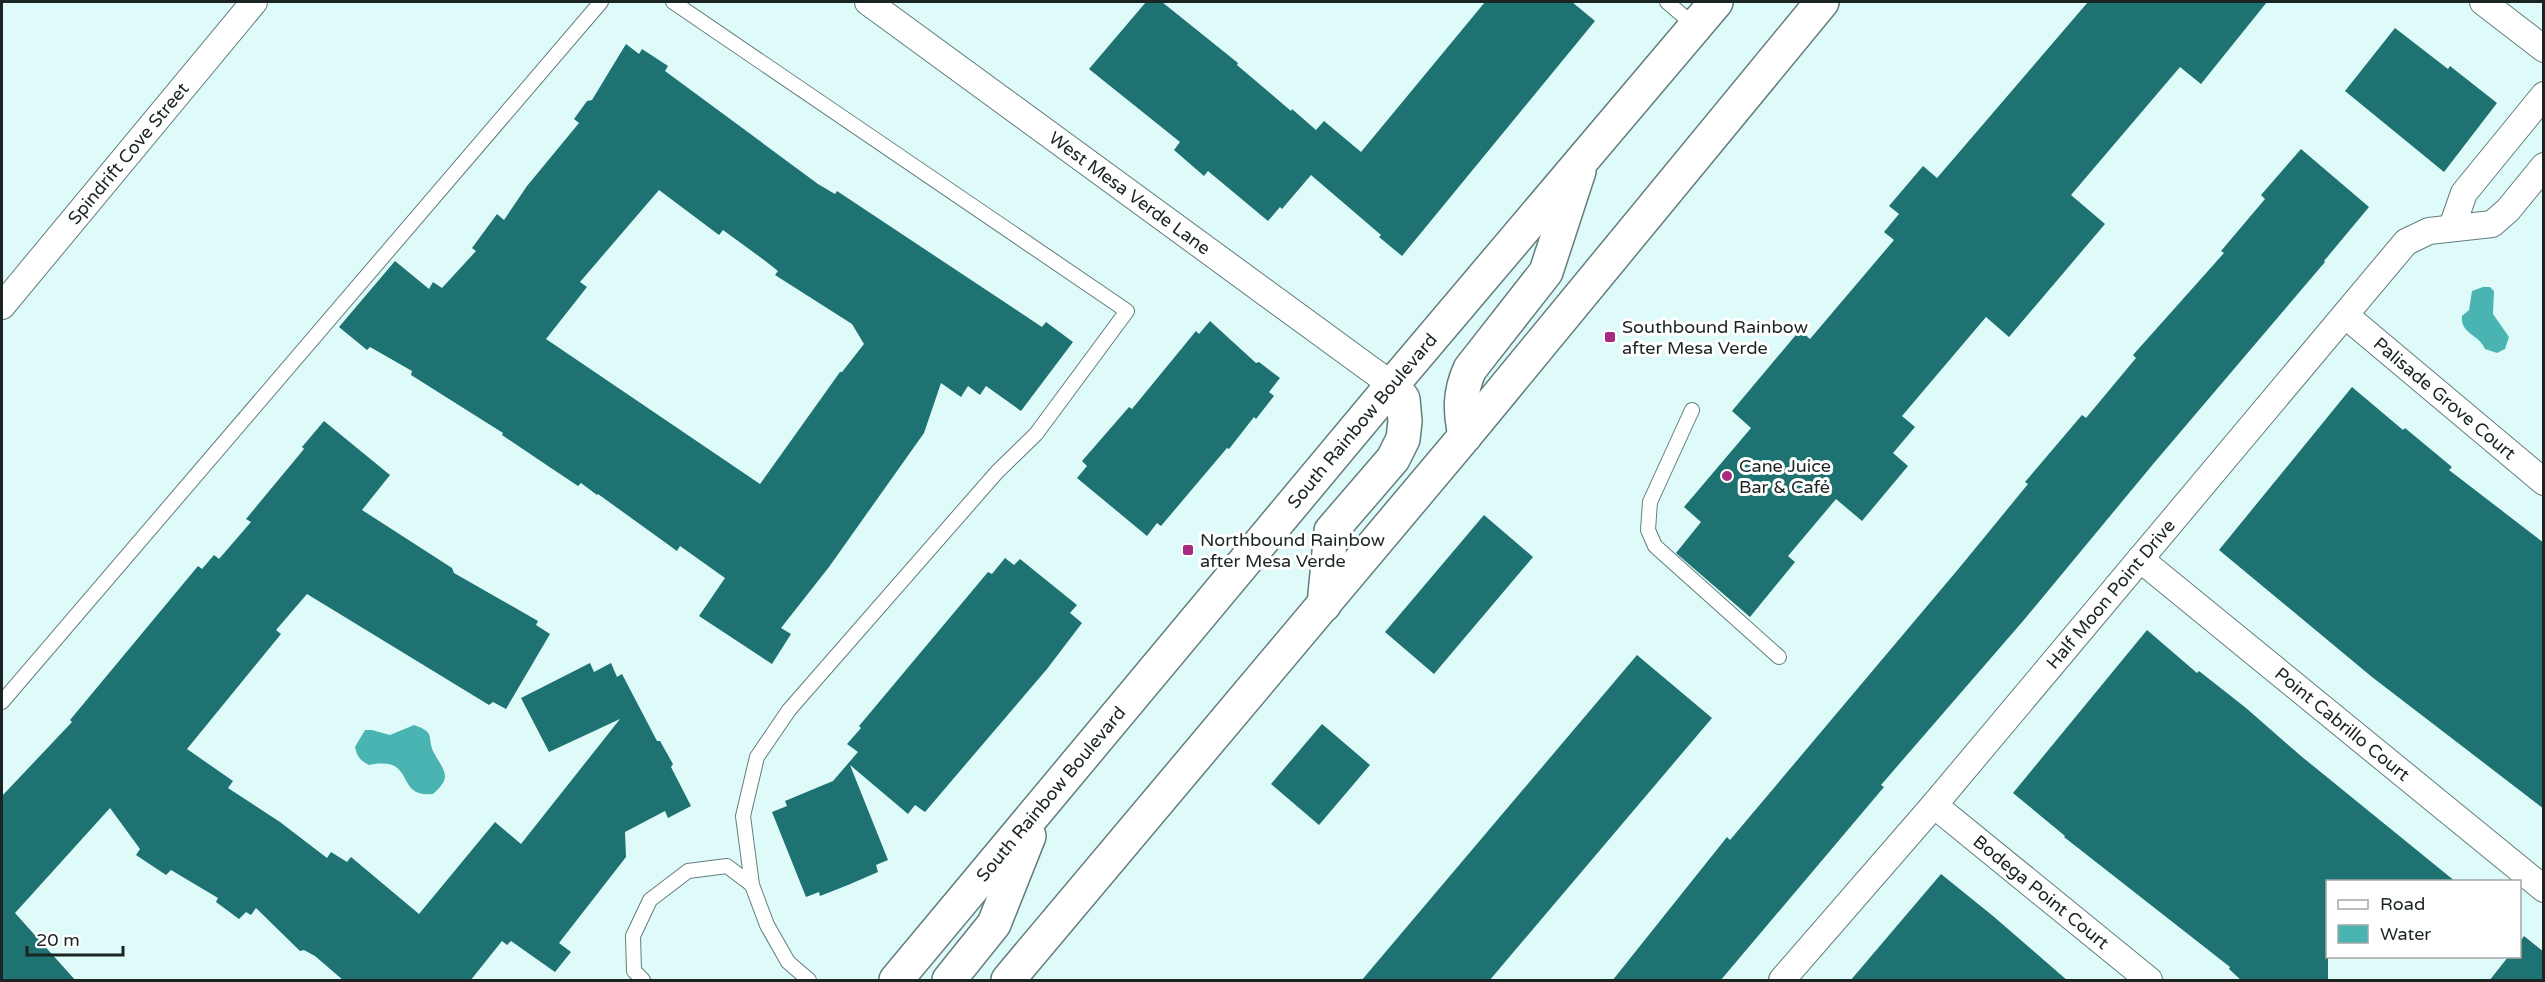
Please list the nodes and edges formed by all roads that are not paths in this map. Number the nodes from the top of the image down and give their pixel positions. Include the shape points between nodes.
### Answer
1 (254, 2) edge
2 (602, 2) edge
3 (673, 2) edge
4 (868, 2) edge
5 (1667, 2) edge
6 (1716, 2) edge
7 (1822, 2) edge
8 (2483, 2) edge
9 (1695, 26) junction
10 (2544, 49) edge
11 (2544, 95) edge
12 (1584, 156) junction
13 (2544, 165) edge
14 (2451, 227) junction
15 (2, 306) edge
16 (2345, 315) junction
17 (1392, 385) junction
18 (1692, 410) dead end
19 (1465, 436) junction
20 (2544, 482) edge
21 (2139, 559) junction
22 (1324, 605) junction
23 (1779, 657) dead end
24 (2, 702) edge
25 (1934, 805) junction
26 (1040, 810) junction
27 (752, 885) junction
28 (2544, 889) edge
29 (643, 981) edge
30 (809, 981) edge
31 (896, 981) edge
32 (949, 981) edge
33 (1008, 981) edge
34 (1782, 981) edge
35 (2149, 981) edge

1 - 15 street, Spindrift Cove Street
2 - 24 lane
3 - 27 lane via 1127,311 1036,434 997,472 796,701 757,757 743,816
4 - 17 street, West Mesa Verde Lane
5 - 9 lane
6 - 9 main road, South Rainbow Boulevard
7 - 19 main road
8 - 10 street
9 - 12 main road, South Rainbow Boulevard
11 - 14 street via 2464,193
12 - 17 main road, South Rainbow Boulevard
12 - 19 main road via 1546,272 1480,355 1462,386 1460,409
13 - 14 street, Half Moon Point Drive via 2492,224
14 - 16 street, Half Moon Point Drive via 2429,231 2406,242
16 - 20 street, Palisade Grove Court
16 - 21 street, Half Moon Point Drive
17 - 22 main road via 1403,399 1403,439 1393,459 1331,531
17 - 26 main road, South Rainbow Boulevard
18 - 23 lane via 1650,502 1648,530 1655,546
19 - 22 main road
21 - 25 street, Half Moon Point Drive
21 - 28 street, Point Cabrillo Court
22 - 33 main road
25 - 34 street, Half Moon Point Drive
25 - 35 street, Bodega Point Court
26 - 31 main road, South Rainbow Boulevard
26 - 32 main road via 994,924
27 - 29 lane via 727,866 688,871 650,900 633,936 634,971
27 - 30 lane via 767,925 788,962

